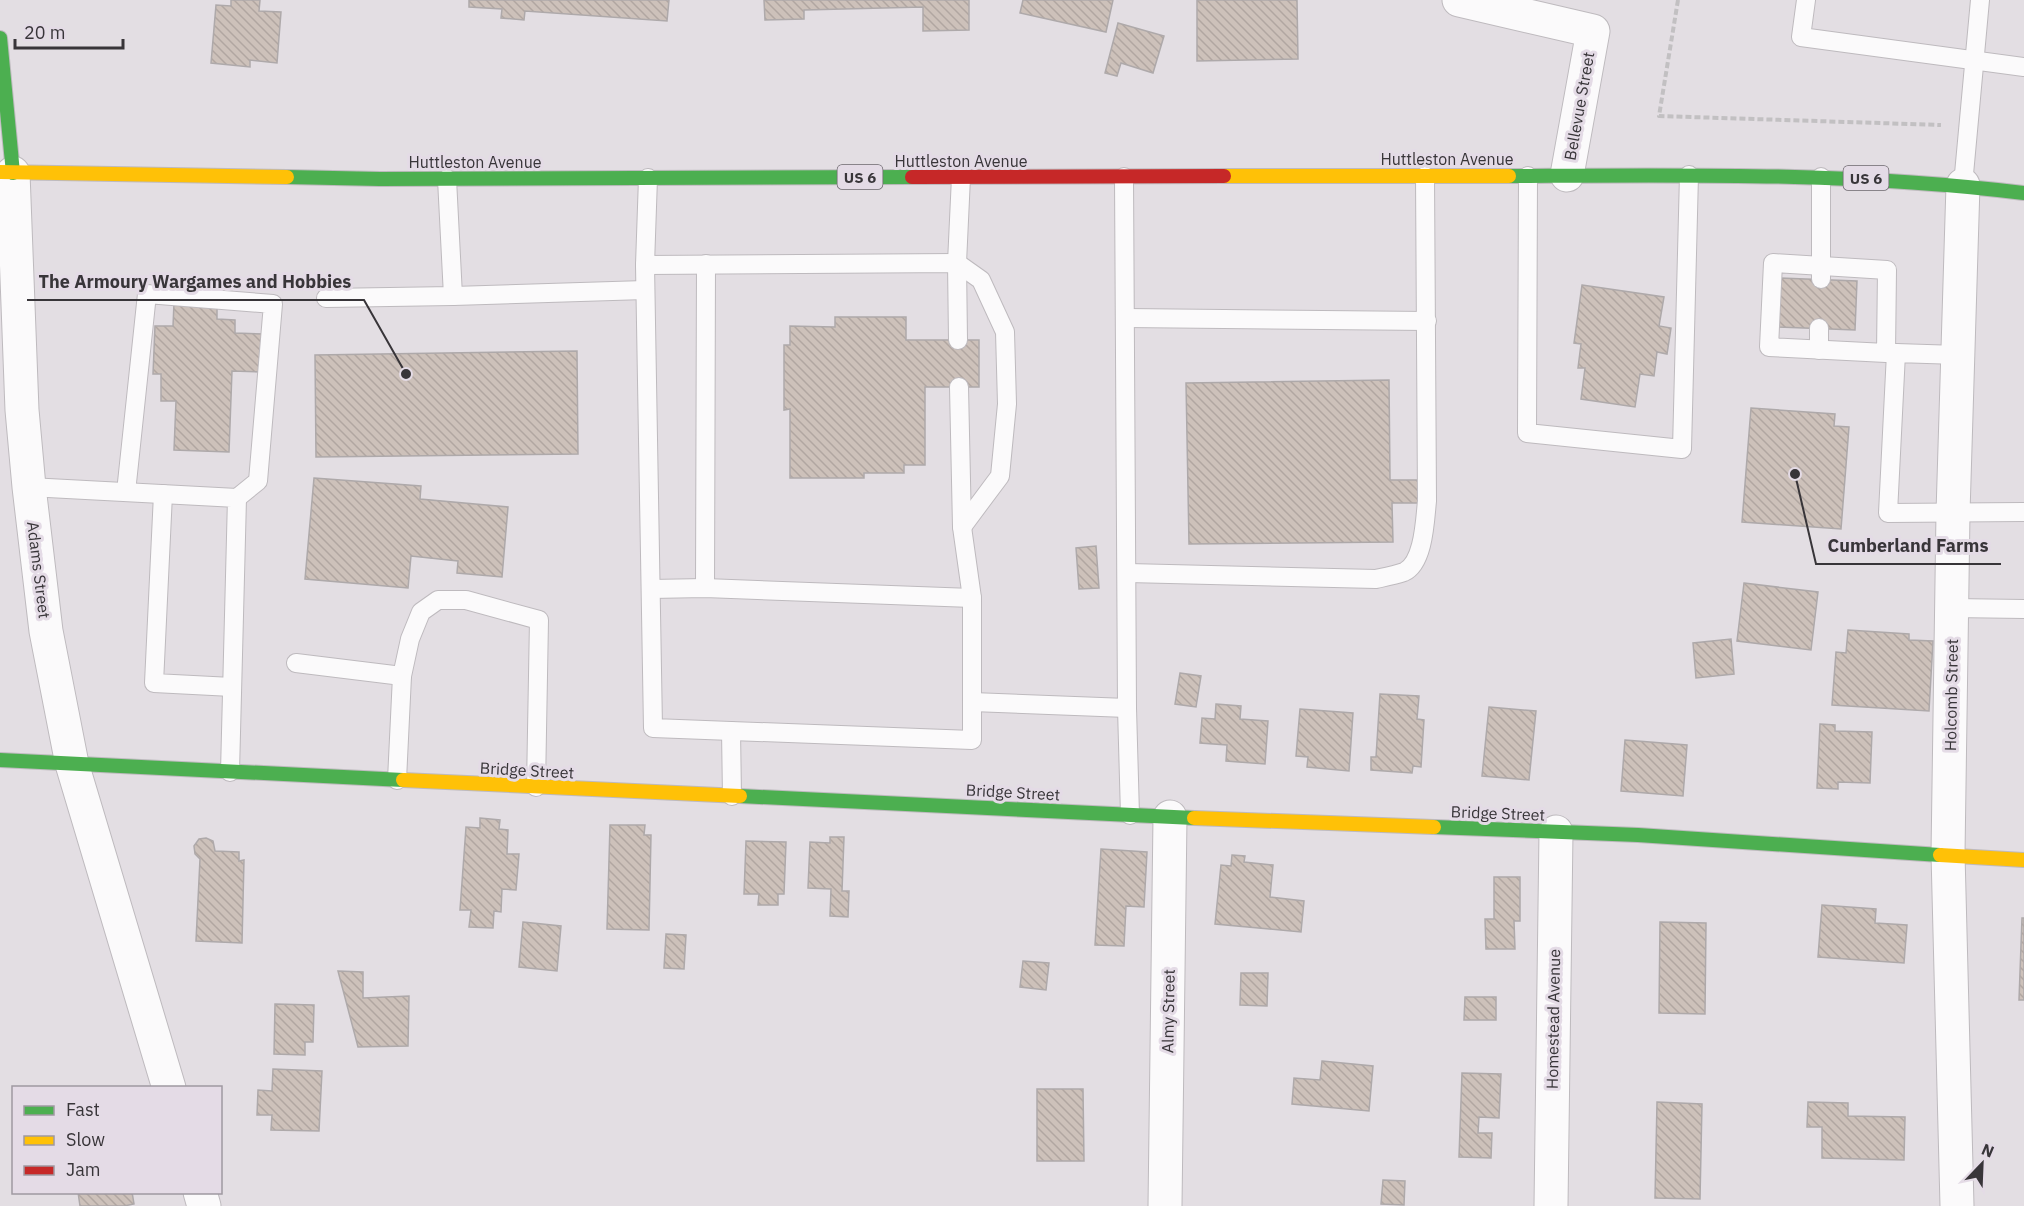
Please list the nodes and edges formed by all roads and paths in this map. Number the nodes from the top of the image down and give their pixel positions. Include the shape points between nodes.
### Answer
1 (1459, 0) edge
2 (1678, 0) edge
3 (1806, 0) edge
4 (1980, 0) edge
5 (0, 38) edge
6 (1975, 60) junction
7 (2024, 67) edge
8 (1968, 126) junction
9 (6, 173) edge
10 (1698, 175) junction
11 (1425, 176) junction
12 (1528, 176) junction
13 (1567, 176) junction
14 (961, 177) junction
15 (1124, 177) junction
16 (1821, 177) junction
17 (648, 178) junction
18 (447, 179) junction
19 (1963, 185) junction
20 (2024, 193) edge
21 (957, 263) junction
22 (706, 264) junction
23 (645, 265) junction
24 (1821, 273) junction
25 (645, 290) junction
26 (453, 296) junction
27 (326, 298) dead end
28 (1126, 318) junction
29 (1427, 321) junction
30 (1819, 328) dead end
31 (958, 340) dead end
32 (1819, 350) junction
33 (1891, 353) junction
34 (1958, 355) junction
35 (959, 387) dead end
36 (28, 487) junction
37 (126, 492) junction
38 (163, 494) junction
39 (237, 498) junction
40 (2024, 512) edge
41 (1953, 513) junction
42 (962, 527) junction
43 (1128, 573) junction
44 (705, 588) junction
45 (651, 589) junction
46 (972, 598) junction
47 (1952, 608) junction
48 (2024, 609) edge
49 (296, 663) dead end
50 (402, 676) junction
51 (232, 687) junction
52 (972, 702) junction
53 (1127, 708) junction
54 (731, 731) junction
55 (0, 760) edge
56 (72, 764) junction
57 (230, 772) junction
58 (398, 780) junction
59 (536, 787) junction
60 (732, 796) junction
61 (1130, 815) junction
62 (1170, 817) junction
63 (1556, 832) junction
64 (1948, 854) junction
65 (2024, 860) edge
66 (168, 1086) edge
67 (1165, 1206) edge
68 (1551, 1206) edge
69 (1957, 1206) edge

1 - 13 street, Bellevue Street via 1593,31
2 - 8 path via 1659,116
3 - 6 lane via 1801,37
4 - 6 lane
5 - 9 main road, Adams Street
6 - 7 lane
6 - 8 lane
8 - 19 lane
9 - 18 main road, Huttleston Avenue / US 6
9 - 36 street, Adams Street
10 - 12 lane via 1682,449 1527,433
10 - 13 main road, Huttleston Avenue / US 6
10 - 16 main road, US 6
11 - 12 main road, Huttleston Avenue / US 6
11 - 15 main road, Huttleston Avenue / US 6
11 - 29 lane
12 - 13 main road, Huttleston Avenue / US 6
14 - 15 main road, Huttleston Avenue / US 6
14 - 17 main road, Huttleston Avenue / US 6
14 - 21 lane
15 - 28 lane
16 - 19 main road, US 6
16 - 24 lane
17 - 18 main road, Huttleston Avenue / US 6
17 - 23 lane
18 - 26 lane
19 - 20 main road, US 6
19 - 34 street, Holcomb Street
21 - 22 lane
21 - 31 lane
21 - 42 lane via 981,280 1005,332 1007,404 1000,476
22 - 23 lane
22 - 44 lane
23 - 25 lane
24 - 32 lane via 1773,263 1769,347
24 - 33 lane via 1887,270
25 - 26 lane
25 - 45 lane
26 - 27 lane
28 - 29 lane
28 - 43 lane
29 - 43 lane via 1427,501 1423,538 1407,571 1376,579
30 - 32 lane
32 - 33 lane
33 - 34 lane
33 - 41 lane via 1888,513
34 - 41 street, Holcomb Street
35 - 42 lane
36 - 37 lane
36 - 56 street, Adams Street via 46,631
37 - 38 lane
37 - 39 lane via 147,294 273,304 258,481
38 - 39 lane
38 - 51 lane via 154,683
39 - 51 lane
40 - 41 lane
41 - 47 street, Holcomb Street
42 - 46 lane
43 - 53 lane
44 - 45 lane
44 - 46 lane
45 - 54 lane via 653,728
46 - 52 lane
47 - 48 lane
47 - 64 street, Holcomb Street
49 - 50 lane
50 - 58 lane
50 - 59 lane via 421,612 438,600 466,600 539,620
51 - 57 lane
52 - 53 lane
52 - 54 lane via 972,740
53 - 61 lane
54 - 60 lane
55 - 56 main road, Bridge Street
56 - 57 main road, Bridge Street
56 - 66 street, Adams Street
57 - 58 main road, Bridge Street
58 - 59 main road, Bridge Street
59 - 60 main road, Bridge Street
60 - 61 main road, Bridge Street
61 - 62 main road, Bridge Street
62 - 63 main road, Bridge Street
62 - 67 street, Almy Street
63 - 64 main road, Bridge Street
63 - 68 street, Homestead Avenue
64 - 65 main road, Bridge Street
64 - 69 street, Holcomb Street

